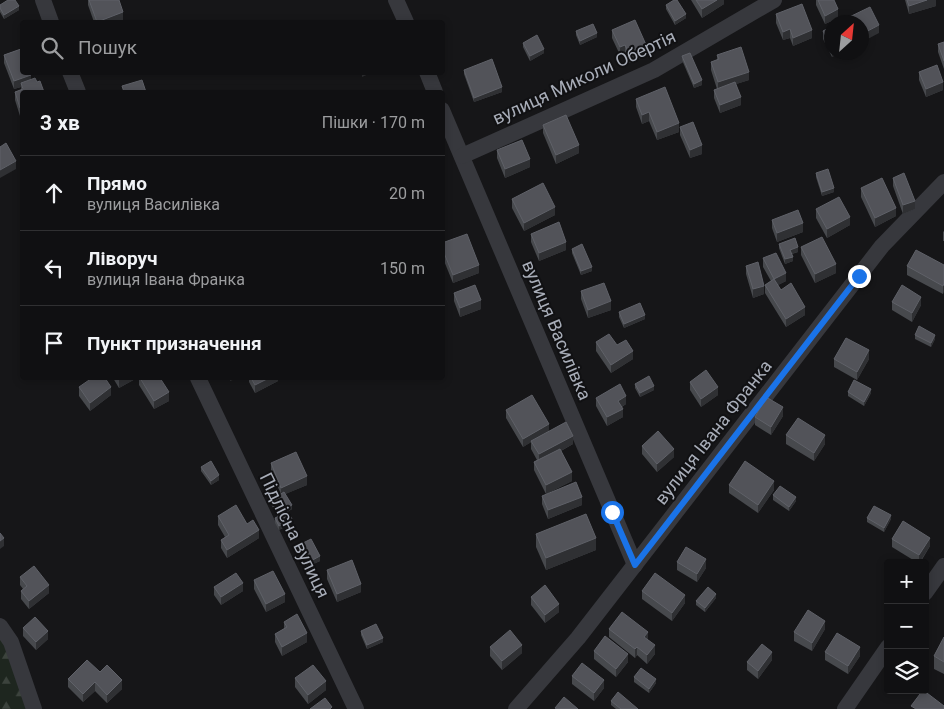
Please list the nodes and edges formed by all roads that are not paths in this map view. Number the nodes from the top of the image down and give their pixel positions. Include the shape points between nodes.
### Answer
1 (43, 0) edge
2 (396, 0) edge
3 (774, 0) edge
4 (50, 20) edge
5 (405, 20) edge
6 (71, 75) edge
7 (428, 75) edge
8 (77, 90) edge
9 (434, 90) edge
10 (445, 117) edge
11 (462, 156) junction
12 (944, 182) edge
13 (199, 380) edge
14 (635, 565) junction
15 (944, 566) edge
16 (929, 587) edge
17 (0, 626) edge
18 (887, 649) edge
19 (34, 709) edge
20 (356, 709) edge
21 (516, 709) edge
22 (845, 709) edge

1 - 4 street
2 - 5 street
3 - 11 street, вулиця Миколи Обертія via 654,70
6 - 8 street
7 - 9 street
10 - 11 street, вулиця Василівка
11 - 14 street, вулиця Василівка
12 - 14 street, вулиця Івана Франка via 882,246
13 - 20 street, Підлісна вулиця
14 - 21 street, вулиця Івана Франка via 578,638
15 - 16 street
17 - 19 street via 11,642
18 - 22 street

